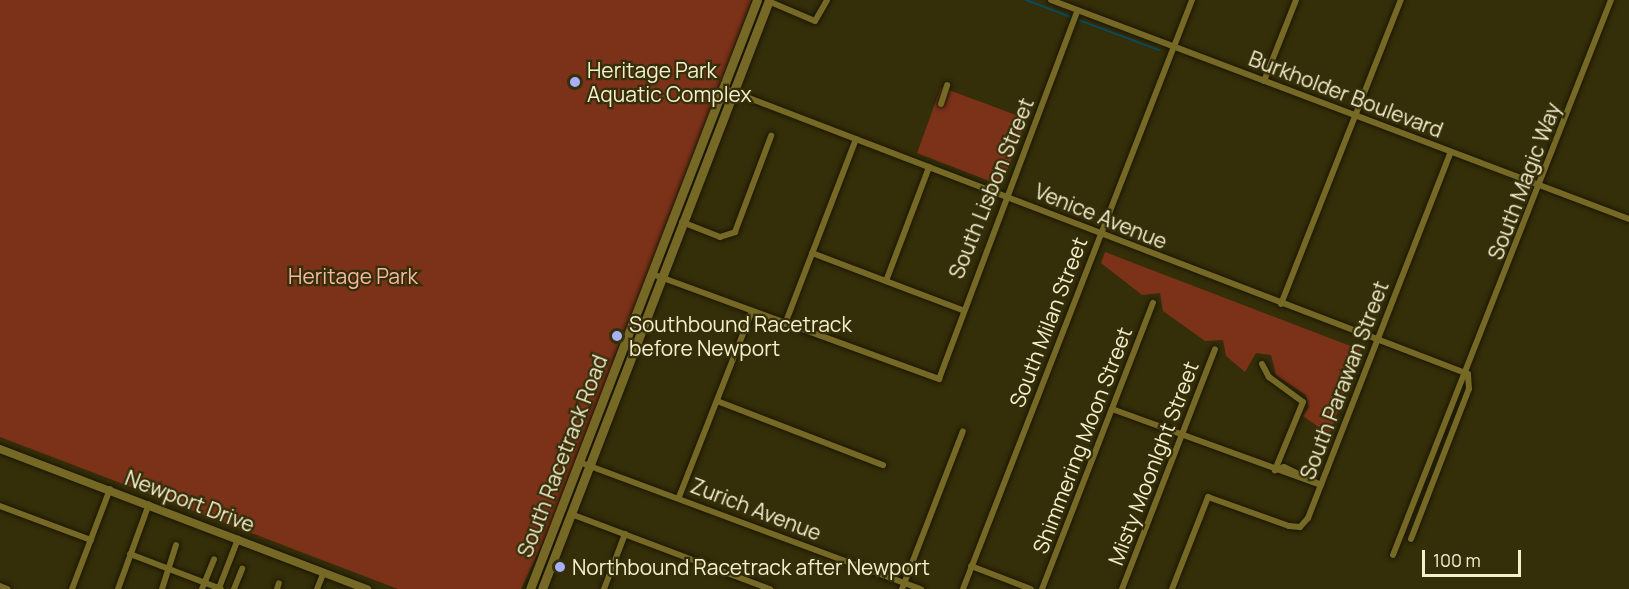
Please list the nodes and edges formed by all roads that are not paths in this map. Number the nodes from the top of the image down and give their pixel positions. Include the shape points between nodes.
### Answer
1 (757, 0) edge
2 (827, 0) edge
3 (1051, 0) edge
4 (1192, 0) edge
5 (1296, 0) edge
6 (1401, 0) edge
7 (1610, 0) edge
8 (769, 1) edge
9 (1078, 10) junction
10 (1172, 46) junction
11 (1264, 81) junction
12 (947, 85) dead end
13 (723, 88) junction
14 (734, 92) junction
15 (941, 104) dead end
16 (1355, 116) junction
17 (771, 136) dead end
18 (856, 139) junction
19 (1451, 152) junction
20 (929, 167) junction
21 (1539, 185) junction
22 (1005, 196) junction
23 (1629, 219) edge
24 (682, 222) junction
25 (1099, 233) junction
26 (812, 253) junction
27 (657, 275) junction
28 (886, 281) junction
29 (1153, 303) dead end
30 (1281, 304) junction
31 (962, 310) junction
32 (752, 311) junction
33 (785, 324) junction
34 (1377, 339) junction
35 (1215, 349) dead end
36 (1262, 363) dead end
37 (1468, 374) junction
38 (717, 401) junction
39 (1112, 409) junction
40 (963, 431) dead end
41 (1182, 435) junction
42 (0, 448) edge
43 (579, 462) junction
44 (883, 465) dead end
45 (590, 466) junction
46 (1275, 470) junction
47 (1321, 485) junction
48 (110, 489) junction
49 (679, 497) junction
50 (149, 504) junction
51 (0, 506) edge
52 (572, 514) junction
53 (625, 534) junction
54 (238, 539) junction
55 (1411, 539) dead end
56 (91, 540) junction
57 (176, 545) dead end
58 (130, 554) junction
59 (1393, 555) dead end
60 (214, 559) dead end
61 (971, 566) junction
62 (170, 569) junction
63 (242, 569) dead end
64 (324, 572) junction
65 (0, 586) edge
66 (203, 586) edge
67 (904, 586) edge
68 (7, 589) edge
69 (72, 589) edge
70 (118, 589) edge
71 (162, 589) edge
72 (220, 589) edge
73 (234, 589) edge
74 (317, 589) edge
75 (366, 589) edge
76 (530, 589) edge
77 (542, 589) edge
78 (604, 589) edge
79 (770, 589) edge
80 (921, 589) edge
81 (963, 589) edge
82 (1030, 589) edge
83 (1042, 589) edge
84 (1122, 589) edge
85 (1172, 589) edge

1 - 13 main road, South Racetrack Road
2 - 8 street via 815,21
3 - 9 street, Burkholder Boulevard
4 - 10 street, South Milan Street
5 - 11 street
6 - 16 street
7 - 21 street, South Magic Way
8 - 14 main road, South Racetrack Road
9 - 10 street, Burkholder Boulevard
9 - 22 street, South Lisbon Street
10 - 11 street, Burkholder Boulevard
10 - 25 street, South Milan Street
11 - 16 street, Burkholder Boulevard
12 - 15 street
13 - 14 street, Venice Avenue
13 - 27 main road, South Racetrack Road
14 - 18 street, Venice Avenue
14 - 24 main road, South Racetrack Road
16 - 19 street, Burkholder Boulevard
16 - 30 street
17 - 24 street via 735,232 720,237
18 - 20 street, Venice Avenue
18 - 26 street
19 - 21 street, Burkholder Boulevard
19 - 34 street, South Parawan Street
20 - 22 street, Venice Avenue
20 - 28 street
21 - 23 street, Burkholder Boulevard
21 - 37 street, South Magic Way
22 - 25 street, Venice Avenue
22 - 31 street, South Lisbon Street
24 - 27 main road, South Racetrack Road
25 - 30 street, Venice Avenue
25 - 61 street, South Milan Street
26 - 28 street
26 - 33 street
27 - 32 street
27 - 43 main road, South Racetrack Road
27 - 45 main road, South Racetrack Road
28 - 31 street
29 - 39 street, Shimmering Moon Street
30 - 34 street, Venice Avenue
31 - 33 street, South Lisbon Street via 939,379
32 - 33 street
32 - 38 street
34 - 37 street, Venice Avenue
34 - 47 street, South Parawan Street
35 - 41 street, Misty Moonlght Street
36 - 46 street via 1269,377 1303,402
37 - 55 street, South Magic Way via 1469,389
37 - 59 street, South Magic Way via 1458,385
38 - 44 street
38 - 49 street
39 - 41 street
39 - 83 street, Shimmering Moon Street
40 - 67 street
41 - 46 street
41 - 84 street, Misty Moonlght Street
42 - 48 street, Newport Drive
43 - 45 street, Zurich Avenue
43 - 76 main road, South Racetrack Road
45 - 49 street, Zurich Avenue
45 - 52 main road, South Racetrack Road
46 - 47 street via 1284,467
47 - 85 street, South Parawan Street via 1300,527 1208,497
48 - 50 street, Newport Drive
48 - 56 street
49 - 67 street, Zurich Avenue
50 - 54 street, Newport Drive
50 - 58 street
51 - 56 street
52 - 53 street
52 - 77 main road, South Racetrack Road
53 - 78 street
53 - 79 street
54 - 64 street, Newport Drive
54 - 72 street
56 - 69 street
57 - 62 street
58 - 62 street
58 - 70 street
60 - 66 street
61 - 81 street, South Milan Street
61 - 82 street
62 - 66 street
62 - 71 street
63 - 73 street
64 - 74 street
64 - 75 street, Newport Drive
65 - 68 street
66 - 72 street
67 - 80 street, Zurich Avenue

